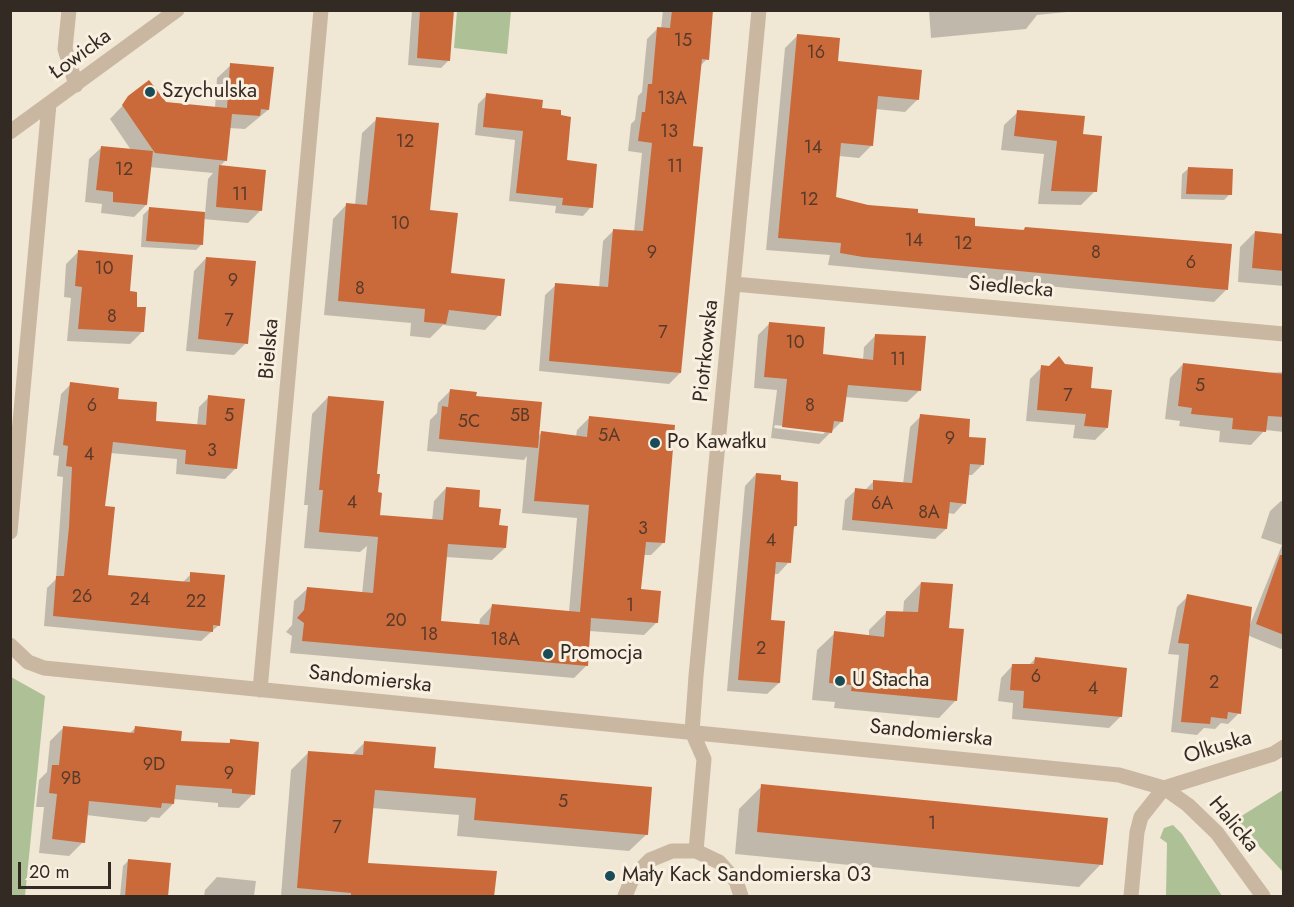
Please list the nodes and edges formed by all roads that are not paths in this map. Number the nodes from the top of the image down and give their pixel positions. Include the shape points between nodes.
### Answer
1 (69, 10) edge
2 (177, 10) edge
3 (321, 10) edge
4 (759, 10) edge
5 (76, 85) junction
6 (49, 104) junction
7 (10, 132) edge
8 (734, 284) junction
9 (1284, 334) edge
10 (10, 532) edge
11 (10, 645) edge
12 (260, 690) junction
13 (692, 732) junction
14 (1284, 747) edge
15 (1164, 788) junction
16 (696, 851) junction
17 (625, 897) edge
18 (741, 897) edge
19 (1131, 897) edge
20 (1263, 897) edge

1 - 5 street via 65,49
2 - 5 street, Łowicka
3 - 12 street, Bielska
4 - 8 street, Piotrkowska
5 - 6 street, Łowicka
6 - 7 street, Łowicka
6 - 10 street
8 - 9 street, Siedlecka
8 - 13 street, Piotrkowska
11 - 12 street, Sandomierska via 28,662 44,668
12 - 13 street, Sandomierska
13 - 15 street, Sandomierska via 1066,768 1119,775
13 - 16 street via 704,759
14 - 15 street, Olkuska via 1273,754
15 - 19 street via 1141,817
15 - 20 street, Halicka via 1216,833
16 - 17 street via 672,851 650,860 633,877
16 - 18 street via 719,862 736,881

